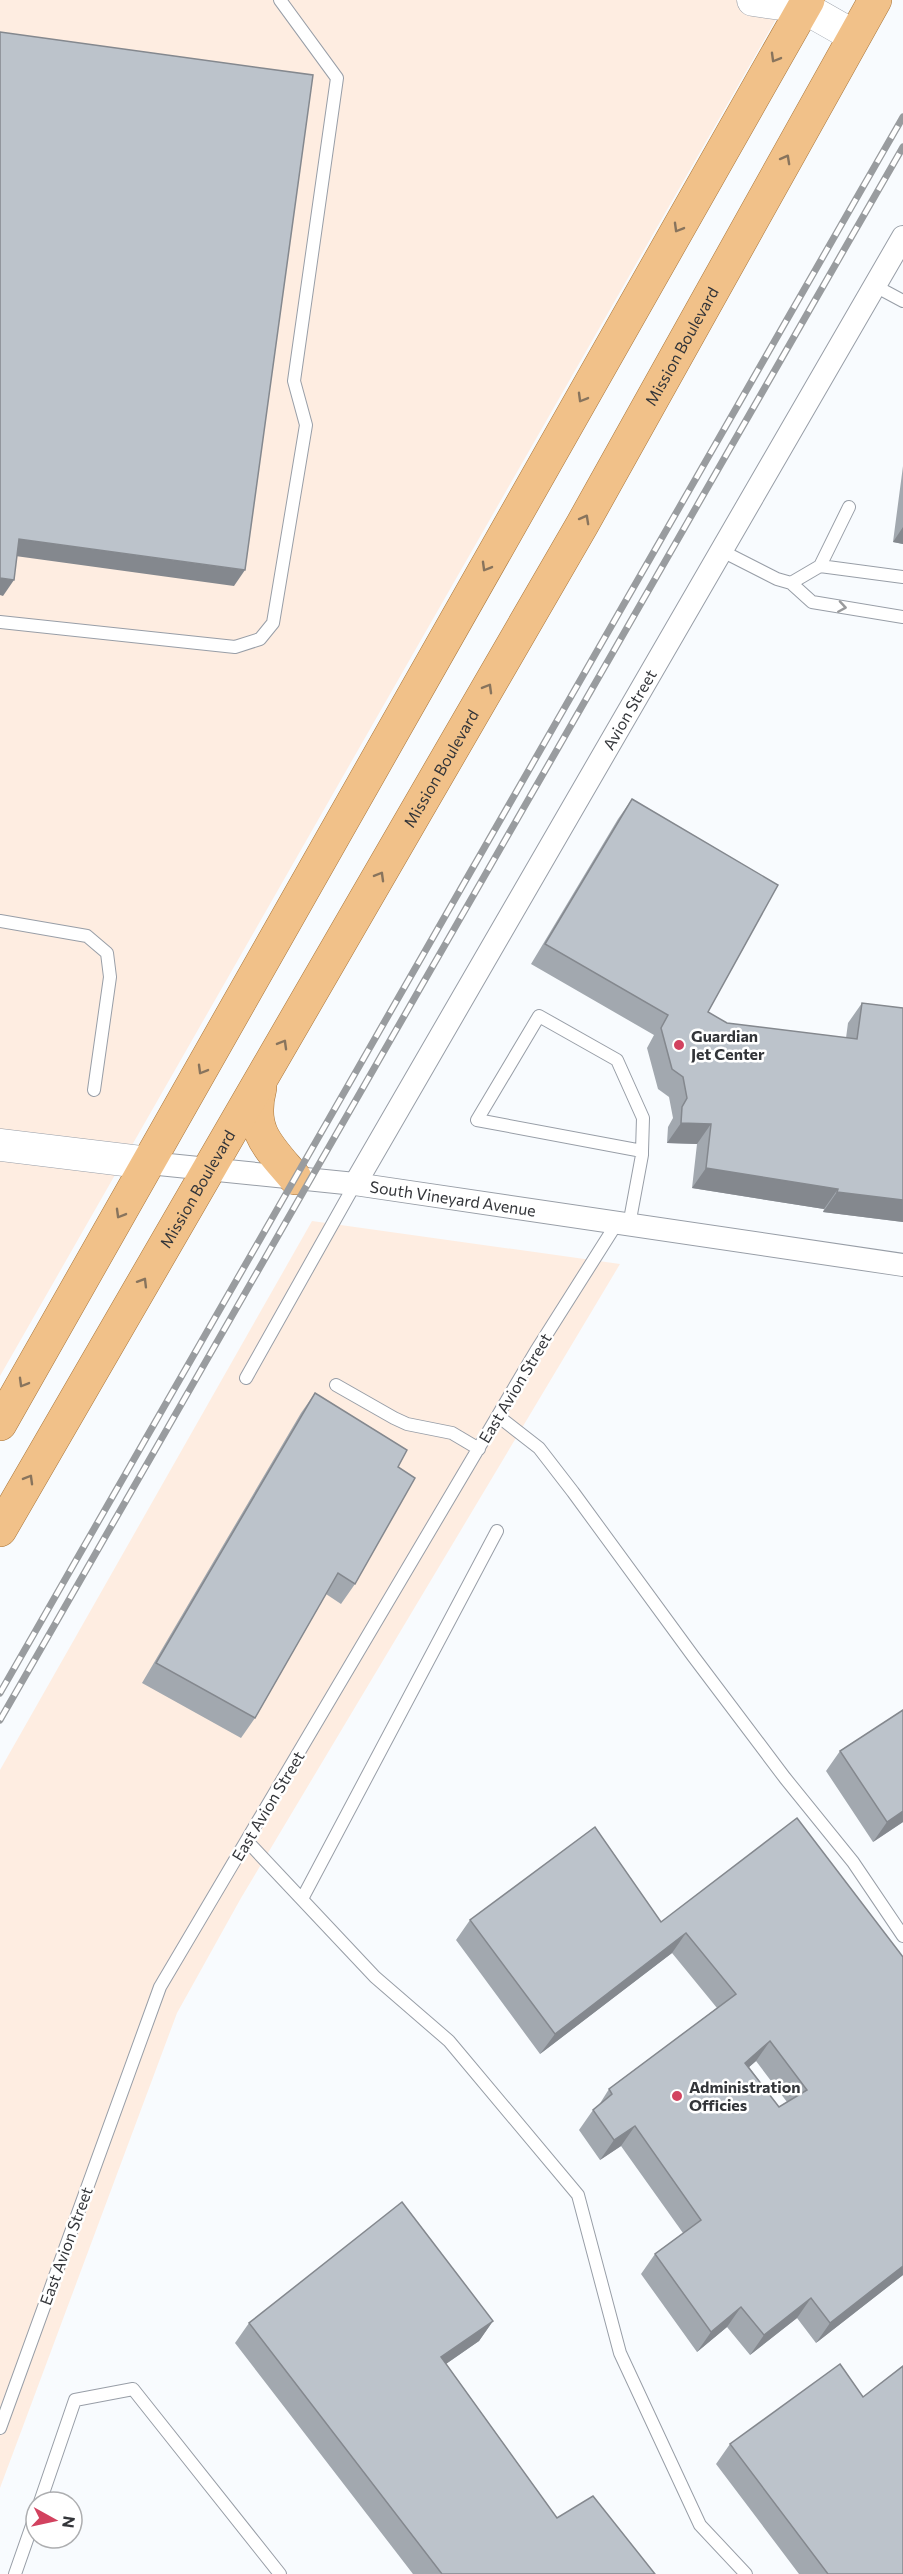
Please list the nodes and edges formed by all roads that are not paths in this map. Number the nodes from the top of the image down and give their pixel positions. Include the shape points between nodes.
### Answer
1 (280, 0) edge
2 (753, 0) edge
3 (875, 0) edge
4 (806, 4) edge
5 (854, 36) junction
6 (903, 237) edge
7 (874, 286) junction
8 (903, 301) edge
9 (849, 507) dead end
10 (722, 551) junction
11 (820, 566) junction
12 (903, 577) edge
13 (791, 584) junction
14 (903, 616) edge
15 (0, 622) edge
16 (0, 921) edge
17 (261, 1082) junction
18 (94, 1090) dead end
19 (0, 1145) edge
20 (642, 1151) junction
21 (149, 1163) junction
22 (212, 1168) junction
23 (295, 1178) junction
24 (355, 1184) junction
25 (623, 1224) junction
26 (903, 1265) edge
27 (246, 1378) dead end
28 (336, 1385) dead end
29 (498, 1416) junction
30 (0, 1424) edge
31 (479, 1449) junction
32 (0, 1530) edge
33 (497, 1531) dead end
34 (247, 1840) junction
35 (302, 1899) junction
36 (903, 1936) edge
37 (0, 2428) edge
38 (44, 2490) edge
39 (24, 2548) edge
40 (15, 2574) edge
41 (280, 2574) edge
42 (746, 2574) edge

1 - 15 lane via 337,78 294,381 306,425 273,623 260,639 235,647
2 - 4 main road
3 - 5 main road, Mission Boulevard
4 - 5 main road
4 -> 21 main road
17 -> 5 main road, Mission Boulevard via 582,525
6 - 7 street, Avion Street
7 - 8 lane
7 - 10 street, Avion Street
9 - 11 lane
10 - 13 lane
10 - 24 street, Avion Street
11 - 12 lane
11 - 13 lane
13 -> 14 lane via 812,602
16 - 18 lane via 87,936 107,953 110,977
17 - 22 main road, Mission Boulevard
17 - 23 main road via 256,1120 273,1152
19 - 21 main road, South Vineyard Avenue
20 - 20 lane via 643,1118 617,1060 538,1016 477,1120
20 - 25 lane
21 - 22 street, South Vineyard Avenue
21 -> 30 main road
22 - 23 street, South Vineyard Avenue
32 -> 22 main road, Mission Boulevard
23 - 24 street, South Vineyard Avenue
24 - 25 street, South Vineyard Avenue
24 - 27 lane
25 - 26 street, South Vineyard Avenue
25 - 29 lane, East Avion Street
28 - 31 lane via 400,1421 452,1433
29 - 31 lane, East Avion Street
29 - 36 lane via 539,1448 699,1665 853,1862
31 - 34 lane, East Avion Street
33 - 35 lane
34 - 35 lane
34 - 37 lane, East Avion Street via 160,1987
35 - 42 lane via 375,1977 449,2041 578,2195 620,2353 699,2525
38 - 41 lane via 75,2400 134,2389
39 - 40 lane

